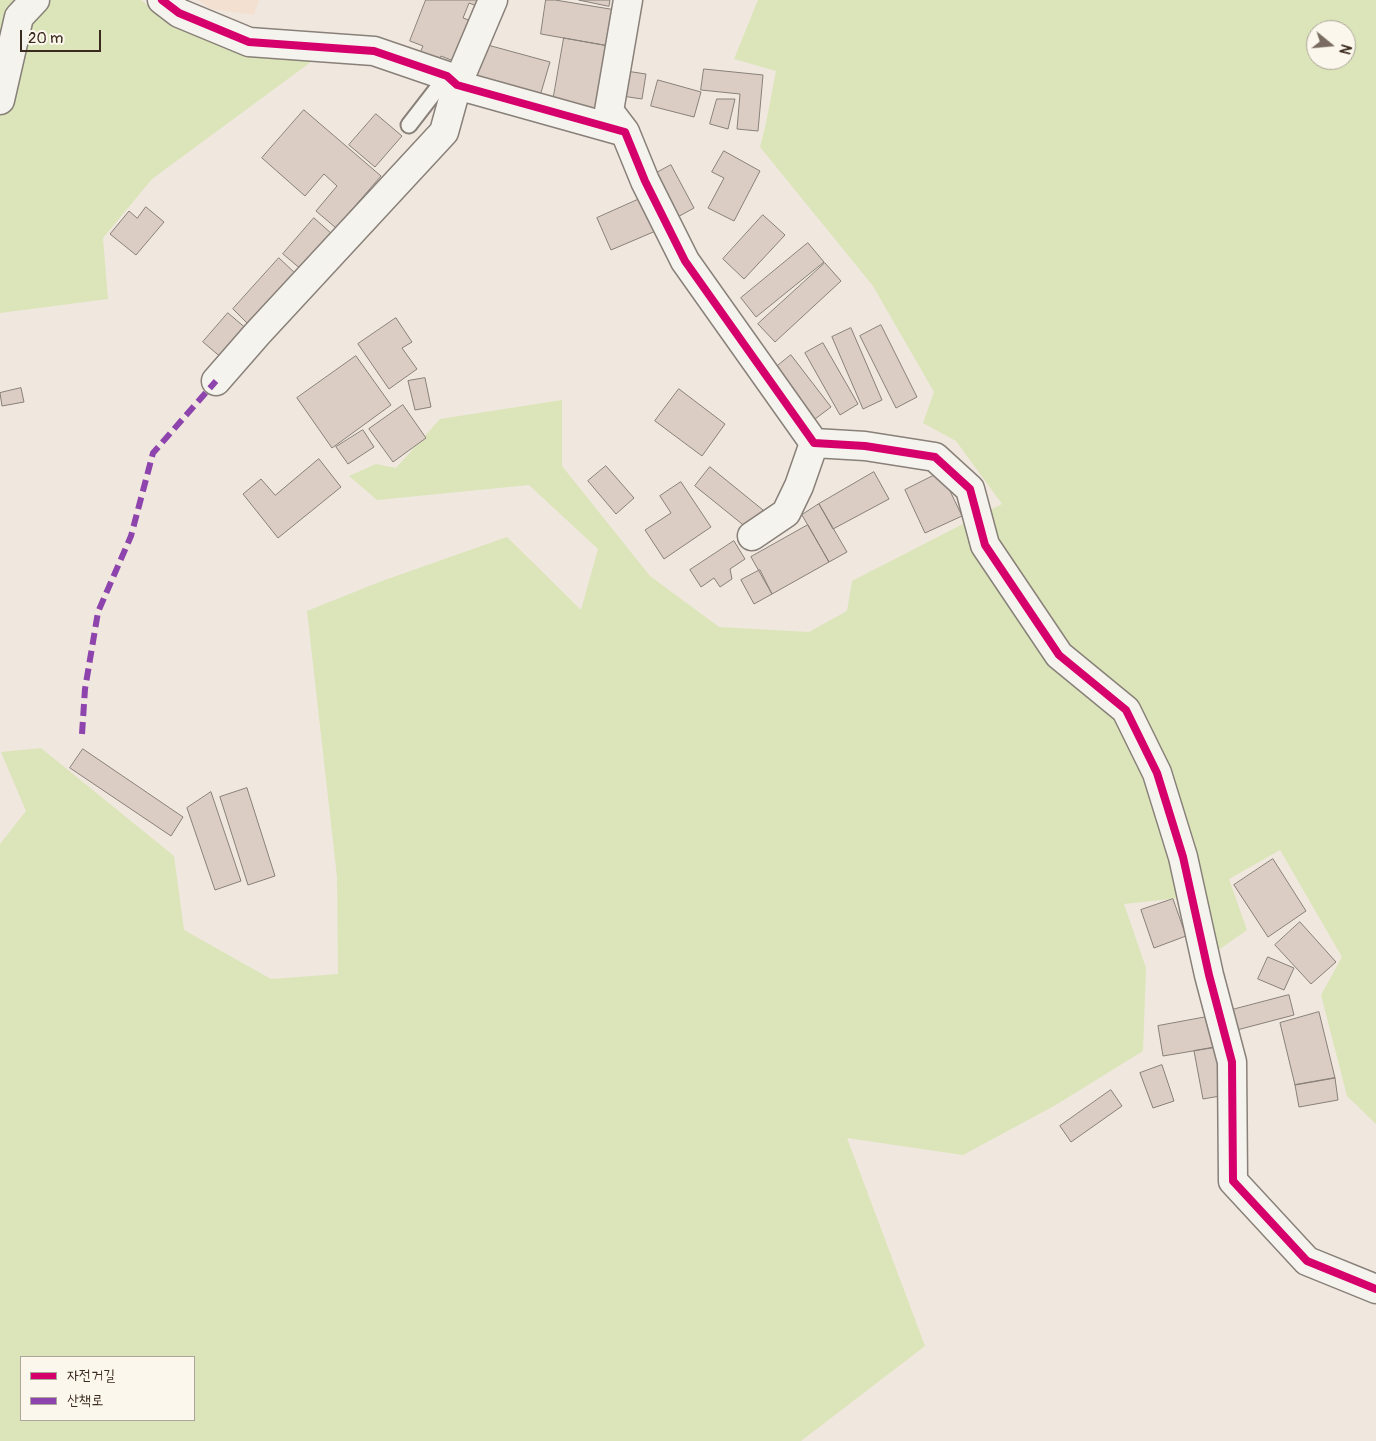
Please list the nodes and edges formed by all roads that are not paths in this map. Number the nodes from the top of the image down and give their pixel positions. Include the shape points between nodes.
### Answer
1 (35, 0) edge
2 (162, 0) edge
3 (493, 0) edge
4 (628, 0) edge
5 (452, 80) junction
6 (0, 100) edge
7 (409, 125) dead end
8 (625, 132) junction
9 (216, 381) dead end
10 (814, 443) junction
11 (752, 536) dead end
12 (1376, 1289) edge

1 - 6 street via 19,17
2 - 5 street via 179,13 249,42 374,51
3 - 5 street
4 - 8 street via 610,111
5 - 7 lane
5 - 8 street
5 - 9 street via 444,132
8 - 10 street via 645,181 685,261
10 - 11 street via 800,486 786,513
10 - 12 street via 865,446 935,457 970,489 985,545 1059,655 1126,710 1157,773 1184,856 1232,1062 1233,1181 1307,1261

